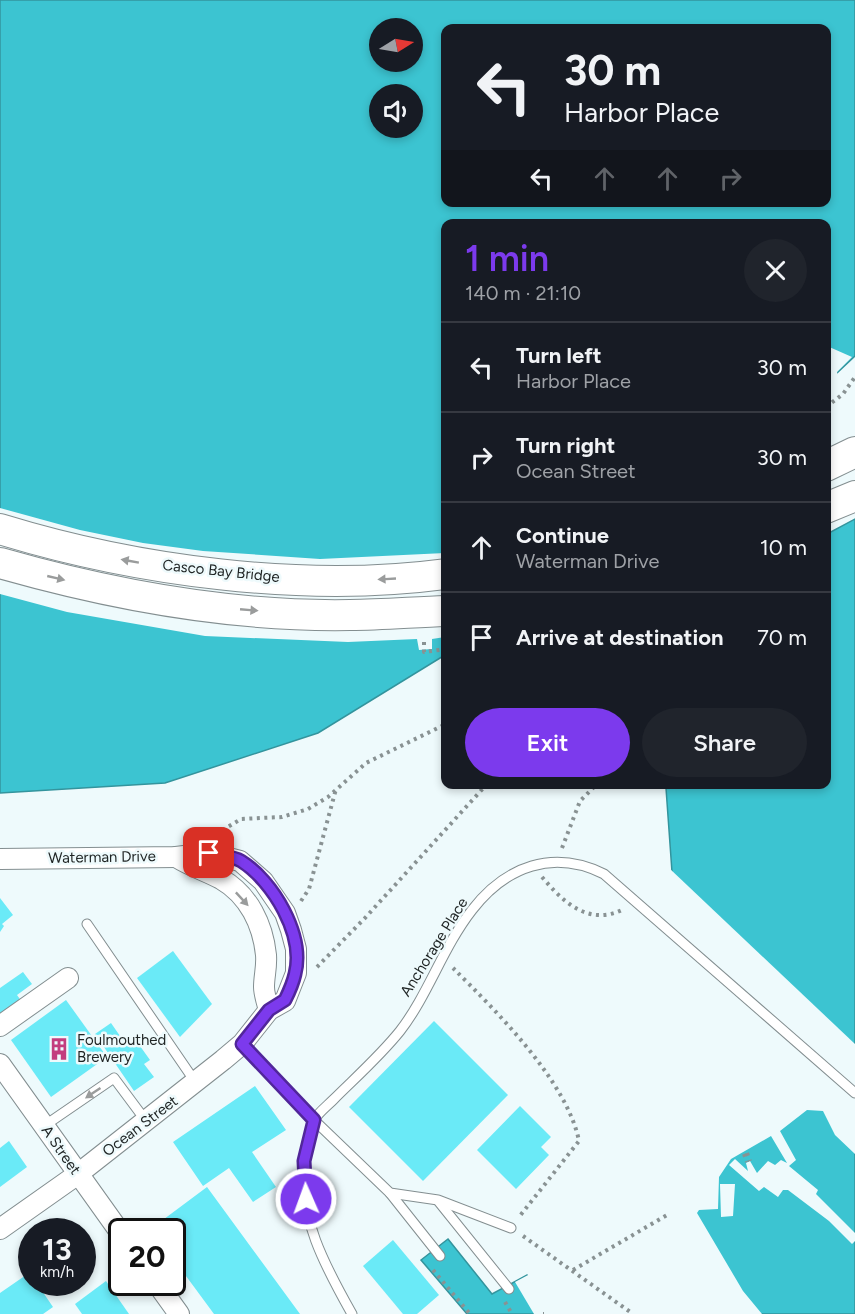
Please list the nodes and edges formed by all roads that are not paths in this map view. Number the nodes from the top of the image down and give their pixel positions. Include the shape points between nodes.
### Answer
1 (855, 452) edge
2 (831, 464) edge
3 (855, 496) edge
4 (831, 506) edge
5 (0, 529) edge
6 (0, 563) edge
7 (441, 574) edge
8 (441, 611) edge
9 (176, 857) junction
10 (0, 859) edge
11 (87, 924) dead end
12 (68, 978) dead end
13 (277, 1005) junction
14 (0, 1026) edge
15 (242, 1044) junction
16 (0, 1064) edge
17 (196, 1083) junction
18 (852, 1091) edge
19 (314, 1120) junction
20 (146, 1121) junction
21 (44, 1126) junction
22 (78, 1174) junction
23 (390, 1193) junction
24 (438, 1200) junction
25 (110, 1218) edge
26 (511, 1228) road end
27 (0, 1229) edge
28 (440, 1256) dead end
29 (509, 1289) dead end
30 (166, 1296) edge
31 (179, 1314) edge
32 (352, 1314) edge

1 - 2 main road
3 - 4 main road
7 -> 5 main road, Casco Bay Bridge via 300,579 225,574 129,561
6 -> 8 main road via 55,579 151,598 249,610 349,615
9 - 10 street, Waterman Drive
9 -> 13 street via 221,880 257,918 264,936 267,965 264,988
9 - 13 street, Waterman Drive via 209,853 240,861 263,881 285,913 296,949 296,973
11 - 17 lane
12 - 14 street
13 - 15 street, Ocean Street
15 - 17 street, Ocean Street
15 - 19 lane
16 - 21 street, A Street
17 - 20 street, Ocean Street
18 - 19 lane, Anchorage Place via 604,874 583,864 558,860 531,866 508,878 472,910 400,1031
19 - 23 lane
19 - 32 lane via 304,1161 306,1199 314,1237 328,1272
20 -> 21 lane via 114,1078
20 - 22 street, Ocean Street
21 - 22 street, A Street
22 - 25 street, A Street
22 - 27 street, Ocean Street
23 - 24 lane
23 - 28 lane
24 - 26 lane
24 - 29 lane
30 - 31 street

